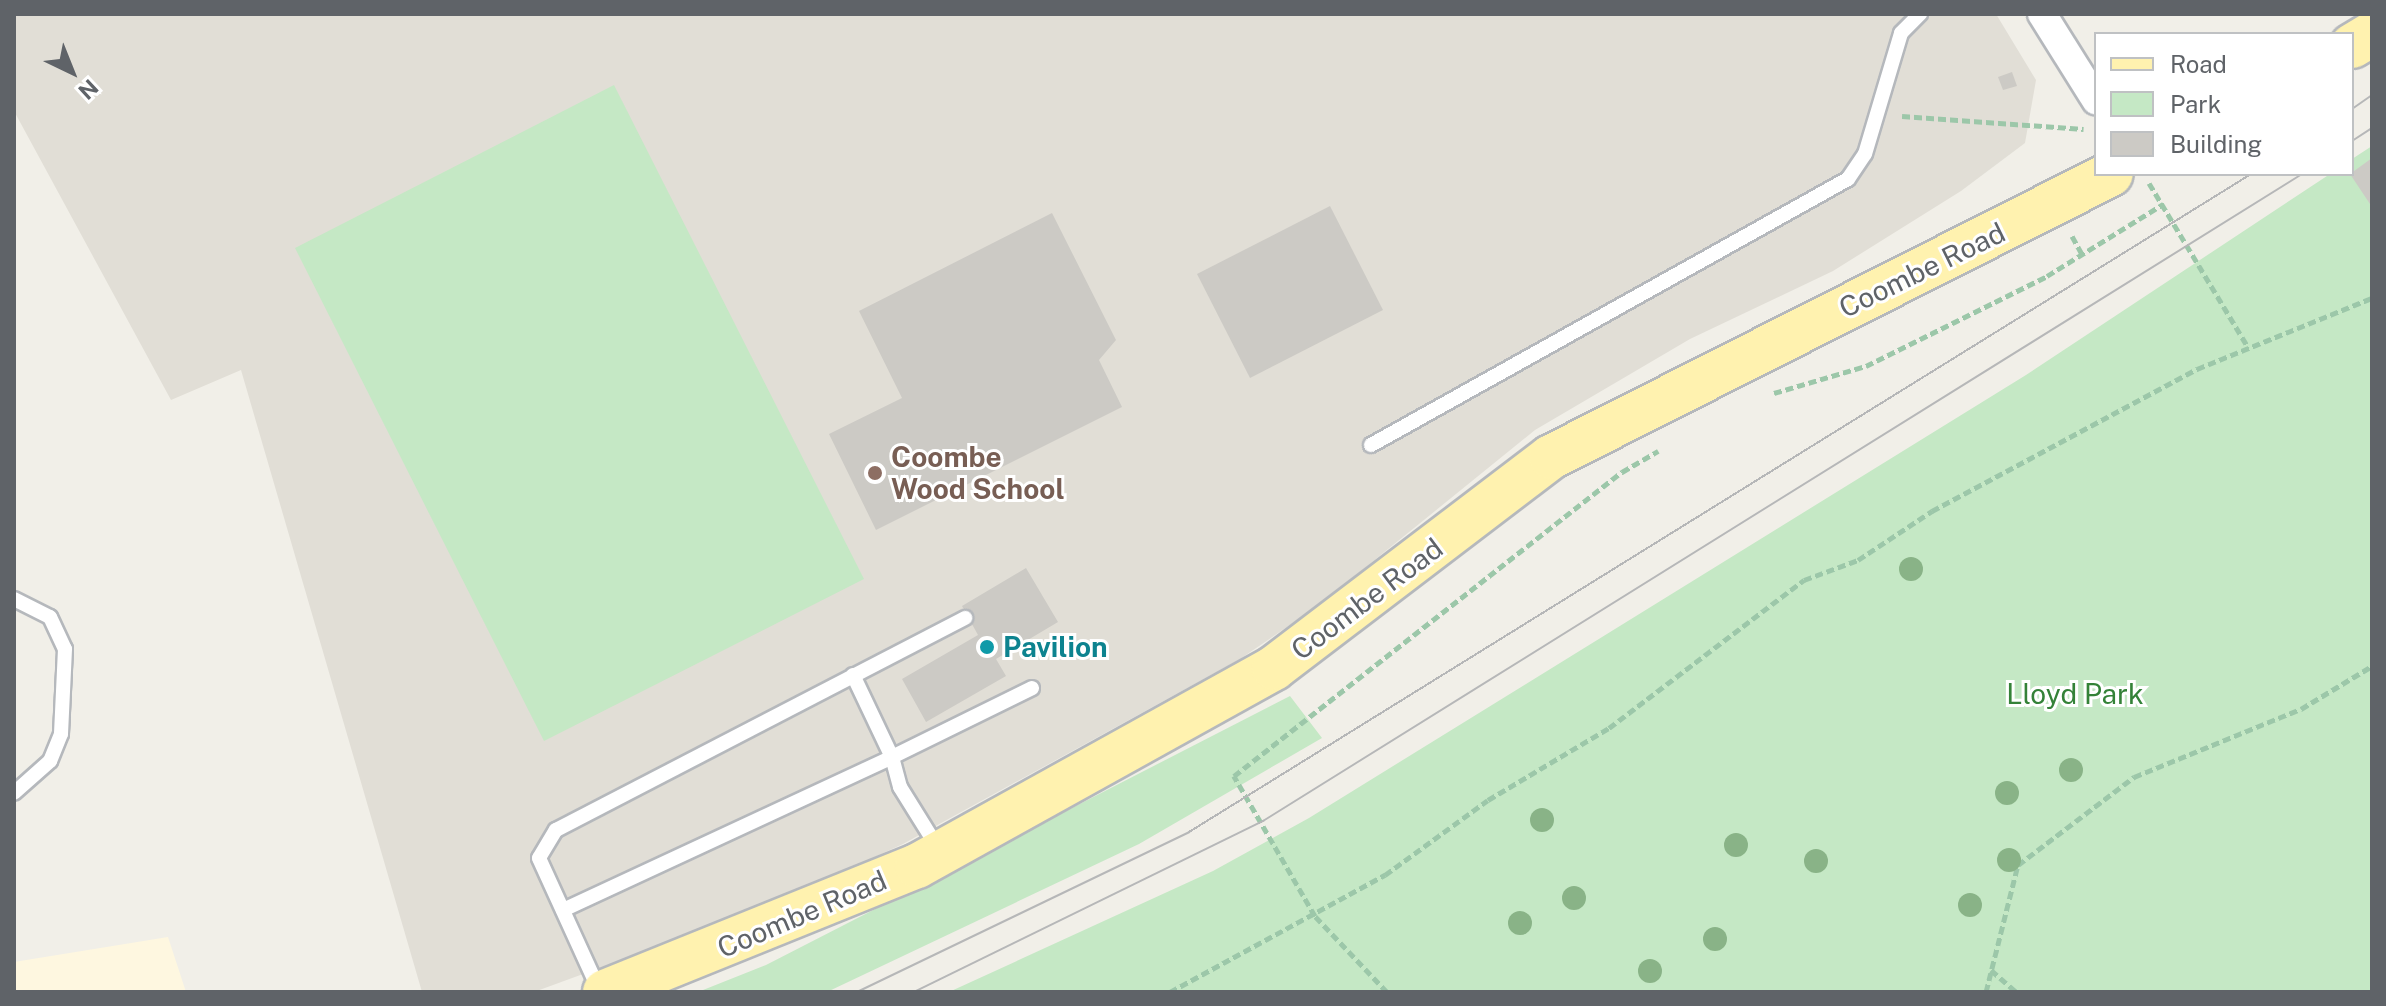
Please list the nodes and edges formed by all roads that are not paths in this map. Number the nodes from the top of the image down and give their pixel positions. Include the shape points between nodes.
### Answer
1 (1920, 14) edge
2 (2042, 14) edge
3 (2372, 34) edge
4 (2354, 45) edge
5 (2094, 97) edge
6 (2107, 176) edge
7 (1371, 445) dead end
8 (14, 599) edge
9 (965, 618) dead end
10 (853, 675) junction
11 (1032, 688) dead end
12 (892, 757) junction
13 (14, 793) edge
14 (941, 852) junction
15 (563, 910) junction
16 (603, 992) edge

1 - 7 lane via 1901,33 1865,154 1848,179
2 - 5 street
3 - 4 main road
6 - 14 main road, Coombe Road via 1551,457 1274,668
8 - 13 lane via 50,617 65,649 61,734 50,761
9 - 10 lane
10 - 12 lane
10 - 15 lane via 556,830 539,858
11 - 12 lane
12 - 14 lane via 900,787
12 - 15 lane
14 - 16 main road, Coombe Road via 774,928
15 - 16 lane

